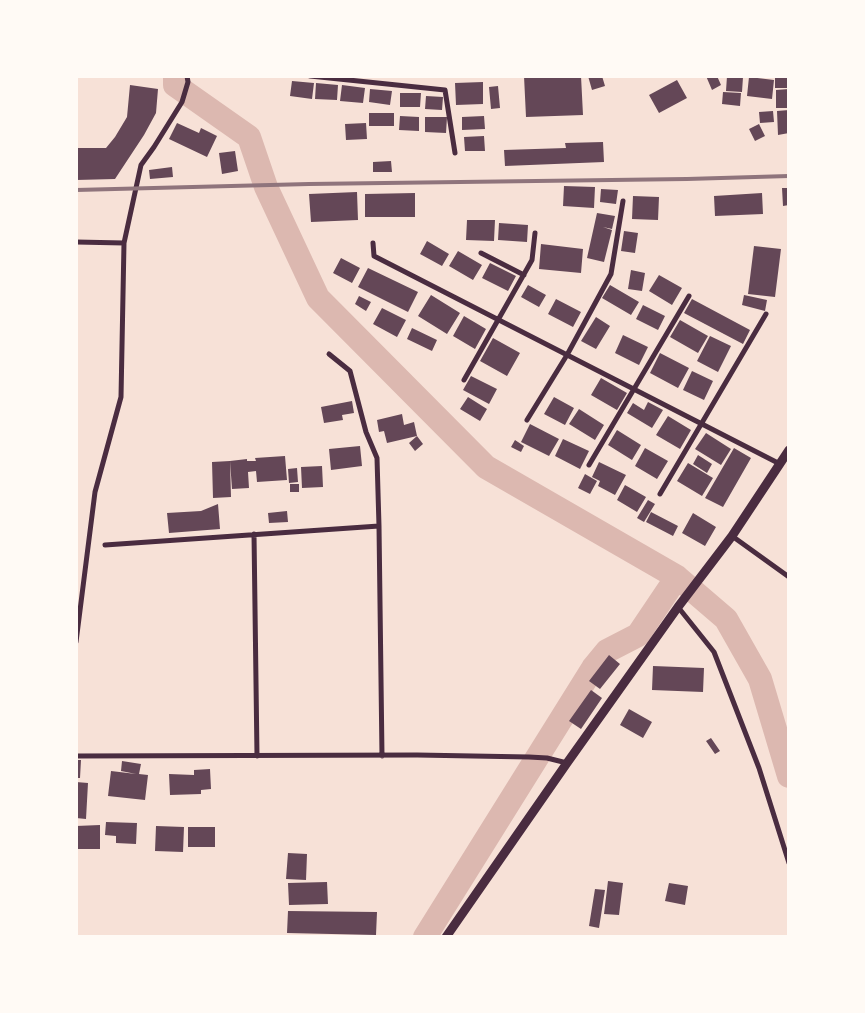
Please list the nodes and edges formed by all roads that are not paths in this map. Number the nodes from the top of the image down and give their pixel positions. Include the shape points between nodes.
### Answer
1 (310, 76) edge
2 (187, 79) edge
3 (455, 152) dead end
4 (623, 201) dead end
5 (535, 233) dead end
6 (76, 242) edge
7 (124, 243) junction
8 (373, 243) dead end
9 (481, 254) dead end
10 (524, 275) junction
11 (689, 296) dead end
12 (766, 314) dead end
13 (498, 320) junction
14 (329, 354) dead end
15 (566, 355) junction
16 (464, 380) dead end
17 (635, 390) junction
18 (528, 420) dead end
19 (702, 424) junction
20 (789, 450) edge
21 (780, 464) junction
22 (589, 465) dead end
23 (660, 494) dead end
24 (379, 526) junction
25 (254, 534) junction
26 (732, 536) junction
27 (105, 545) dead end
28 (789, 577) edge
29 (681, 604) junction
30 (76, 642) edge
31 (76, 756) edge
32 (257, 756) junction
33 (382, 756) junction
34 (567, 763) junction
35 (789, 863) edge
36 (446, 937) edge

1 - 3 street via 445,90
2 - 7 street via 182,102 141,165
4 - 15 street via 611,274
5 - 10 street via 532,260
6 - 7 street
7 - 30 street via 121,397 95,492
8 - 13 street via 374,256
9 - 10 street
10 - 13 street
11 - 17 street
12 - 19 street
13 - 15 street
13 - 16 street
14 - 24 street via 350,371 376,458
15 - 17 street
15 - 18 street
17 - 19 street
17 - 22 street
19 - 21 street
19 - 23 street
20 - 21 street
21 - 26 street
24 - 25 street
24 - 33 street
25 - 27 street
25 - 32 street
26 - 28 street
26 - 29 street
29 - 34 street
29 - 35 street via 714,652 759,768
31 - 32 street
32 - 33 street
33 - 34 street via 529,757
34 - 36 street

